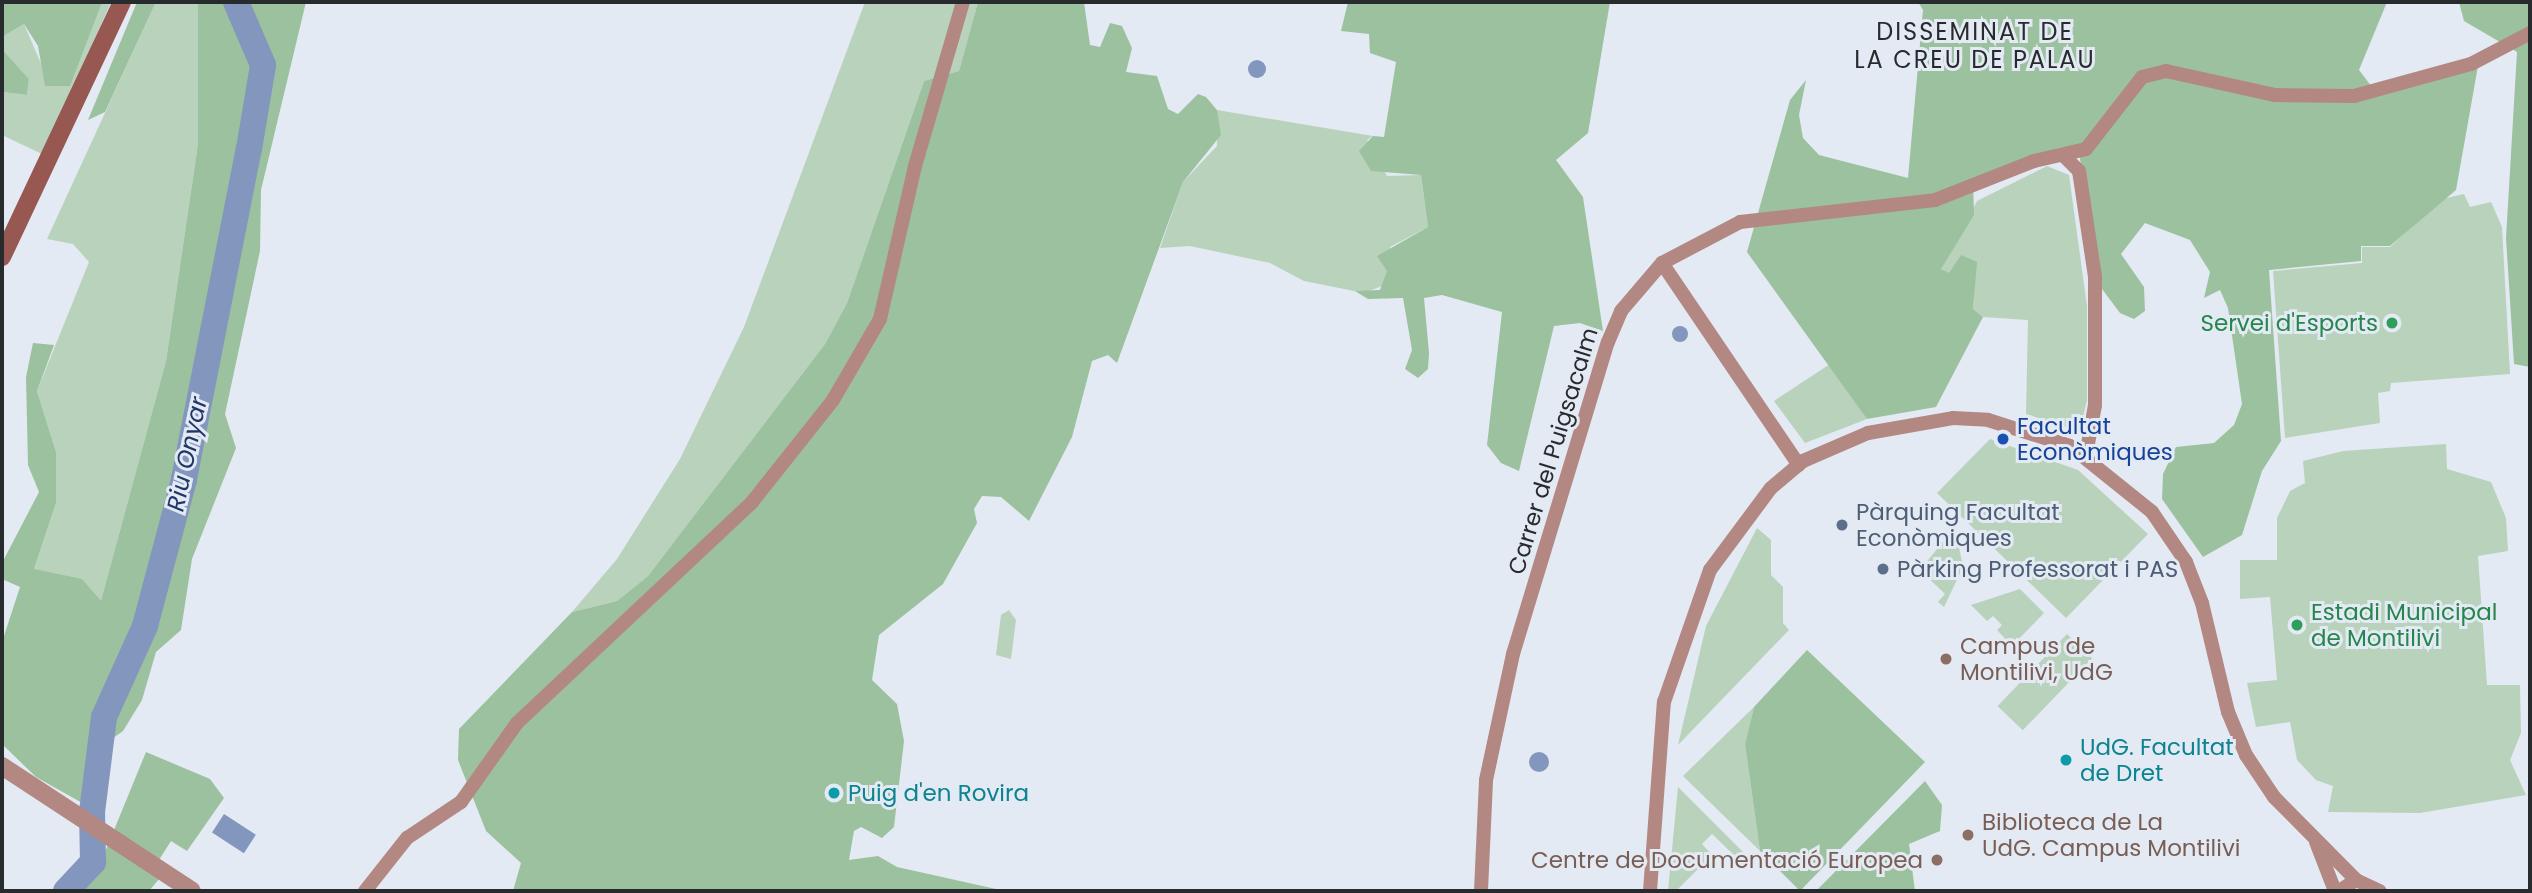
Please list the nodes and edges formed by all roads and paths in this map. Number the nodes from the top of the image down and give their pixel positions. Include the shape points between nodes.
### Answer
1 (122, 2) edge
2 (963, 2) edge
3 (2530, 33) edge
4 (2064, 156) junction
5 (9, 230) edge
6 (2, 257) edge
7 (1662, 263) junction
8 (2086, 455) junction
9 (1799, 465) junction
10 (2, 766) edge
11 (2310, 831) junction
12 (2370, 887) edge
13 (192, 891) edge
14 (365, 891) edge
15 (1481, 891) edge
16 (1650, 891) edge
17 (2337, 891) edge

1 - 5 main road
2 - 14 street via 915,166 880,319 833,400 752,502 517,723 461,802 407,838
3 - 4 street, Carrer del Puigsacalm via 2471,64 2354,96 2275,95 2166,71 2142,77 2102,134
4 - 7 street, Carrer del Puigsacalm via 1935,200 1740,222
4 - 8 street via 2079,171 2095,283 2095,405
5 - 6 main road
7 - 9 street
7 - 15 street, Carrer del Puigsacalm via 1621,311 1608,342 1513,654 1486,780
8 - 9 street via 2028,431 1953,418 1868,432
8 - 11 street via 2152,512 2186,562 2246,755 2274,797
9 - 16 street via 1742,523 1710,570 1686,625 1657,746
10 - 13 street
11 - 12 street
11 - 17 street
12 - 17 street

